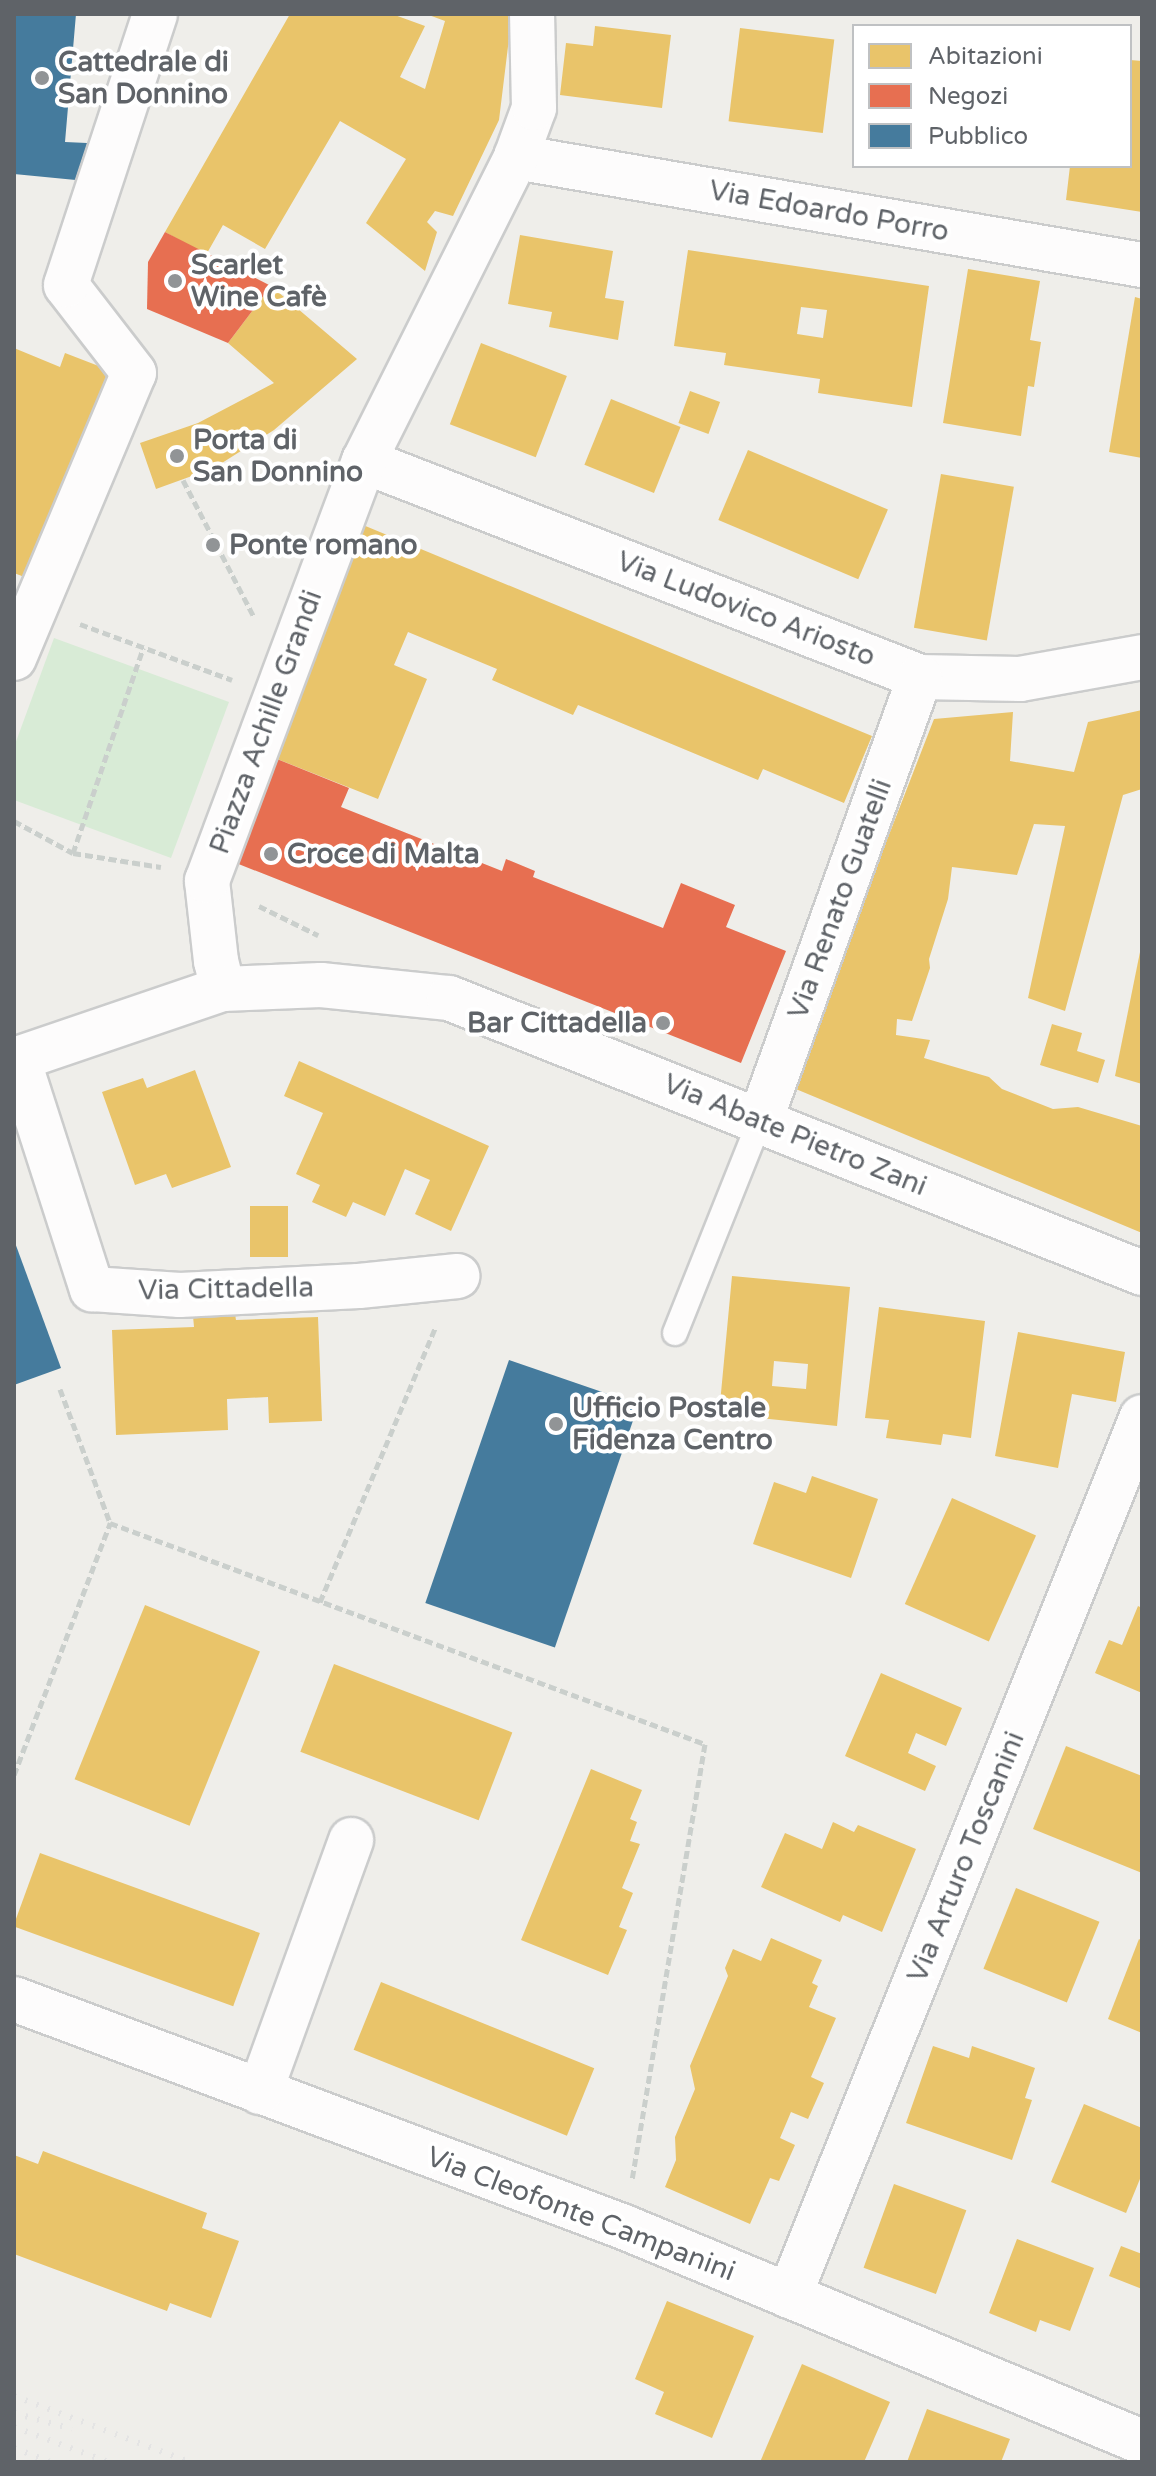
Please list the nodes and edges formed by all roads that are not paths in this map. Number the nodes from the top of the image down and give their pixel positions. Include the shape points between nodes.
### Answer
1 (155, 14) edge
2 (532, 14) edge
3 (516, 157) junction
4 (1142, 265) edge
5 (364, 461) junction
6 (1142, 657) edge
7 (14, 658) edge
8 (920, 677) junction
9 (223, 989) junction
10 (16, 1060) edge
11 (760, 1121) junction
12 (1142, 1273) edge
13 (457, 1276) road end
14 (675, 1333) dead end
15 (1142, 1417) edge
16 (351, 1840) dead end
17 (14, 1999) edge
18 (260, 2092) junction
19 (789, 2296) junction
20 (1142, 2442) edge

1 - 7 street via 66,285 134,373
2 - 3 street, Piazza Achille Grandi via 534,108
3 - 4 street, Via Edoardo Porro
3 - 5 street, Piazza Achille Grandi
5 - 8 street, Via Ludovico Ariosto
5 - 9 street, Piazza Achille Grandi via 207,881
6 - 8 street, Via Ludovico Ariosto via 1020,679
8 - 11 street, Via Renato Guatelli
9 - 10 street, Via Abate Pietro Zani
9 - 11 street, Via Abate Pietro Zani via 321,985 449,998
10 - 13 street, Via Cittadella via 92,1289 180,1295
11 - 12 street, Via Abate Pietro Zani
11 - 14 lane
15 - 19 street, Via Arturo Toscanini
16 - 18 street
17 - 18 street, Via Cleofonte Campanini
18 - 19 street, Via Cleofonte Campanini via 624,2227
19 - 20 street, Via Cleofonte Campanini

